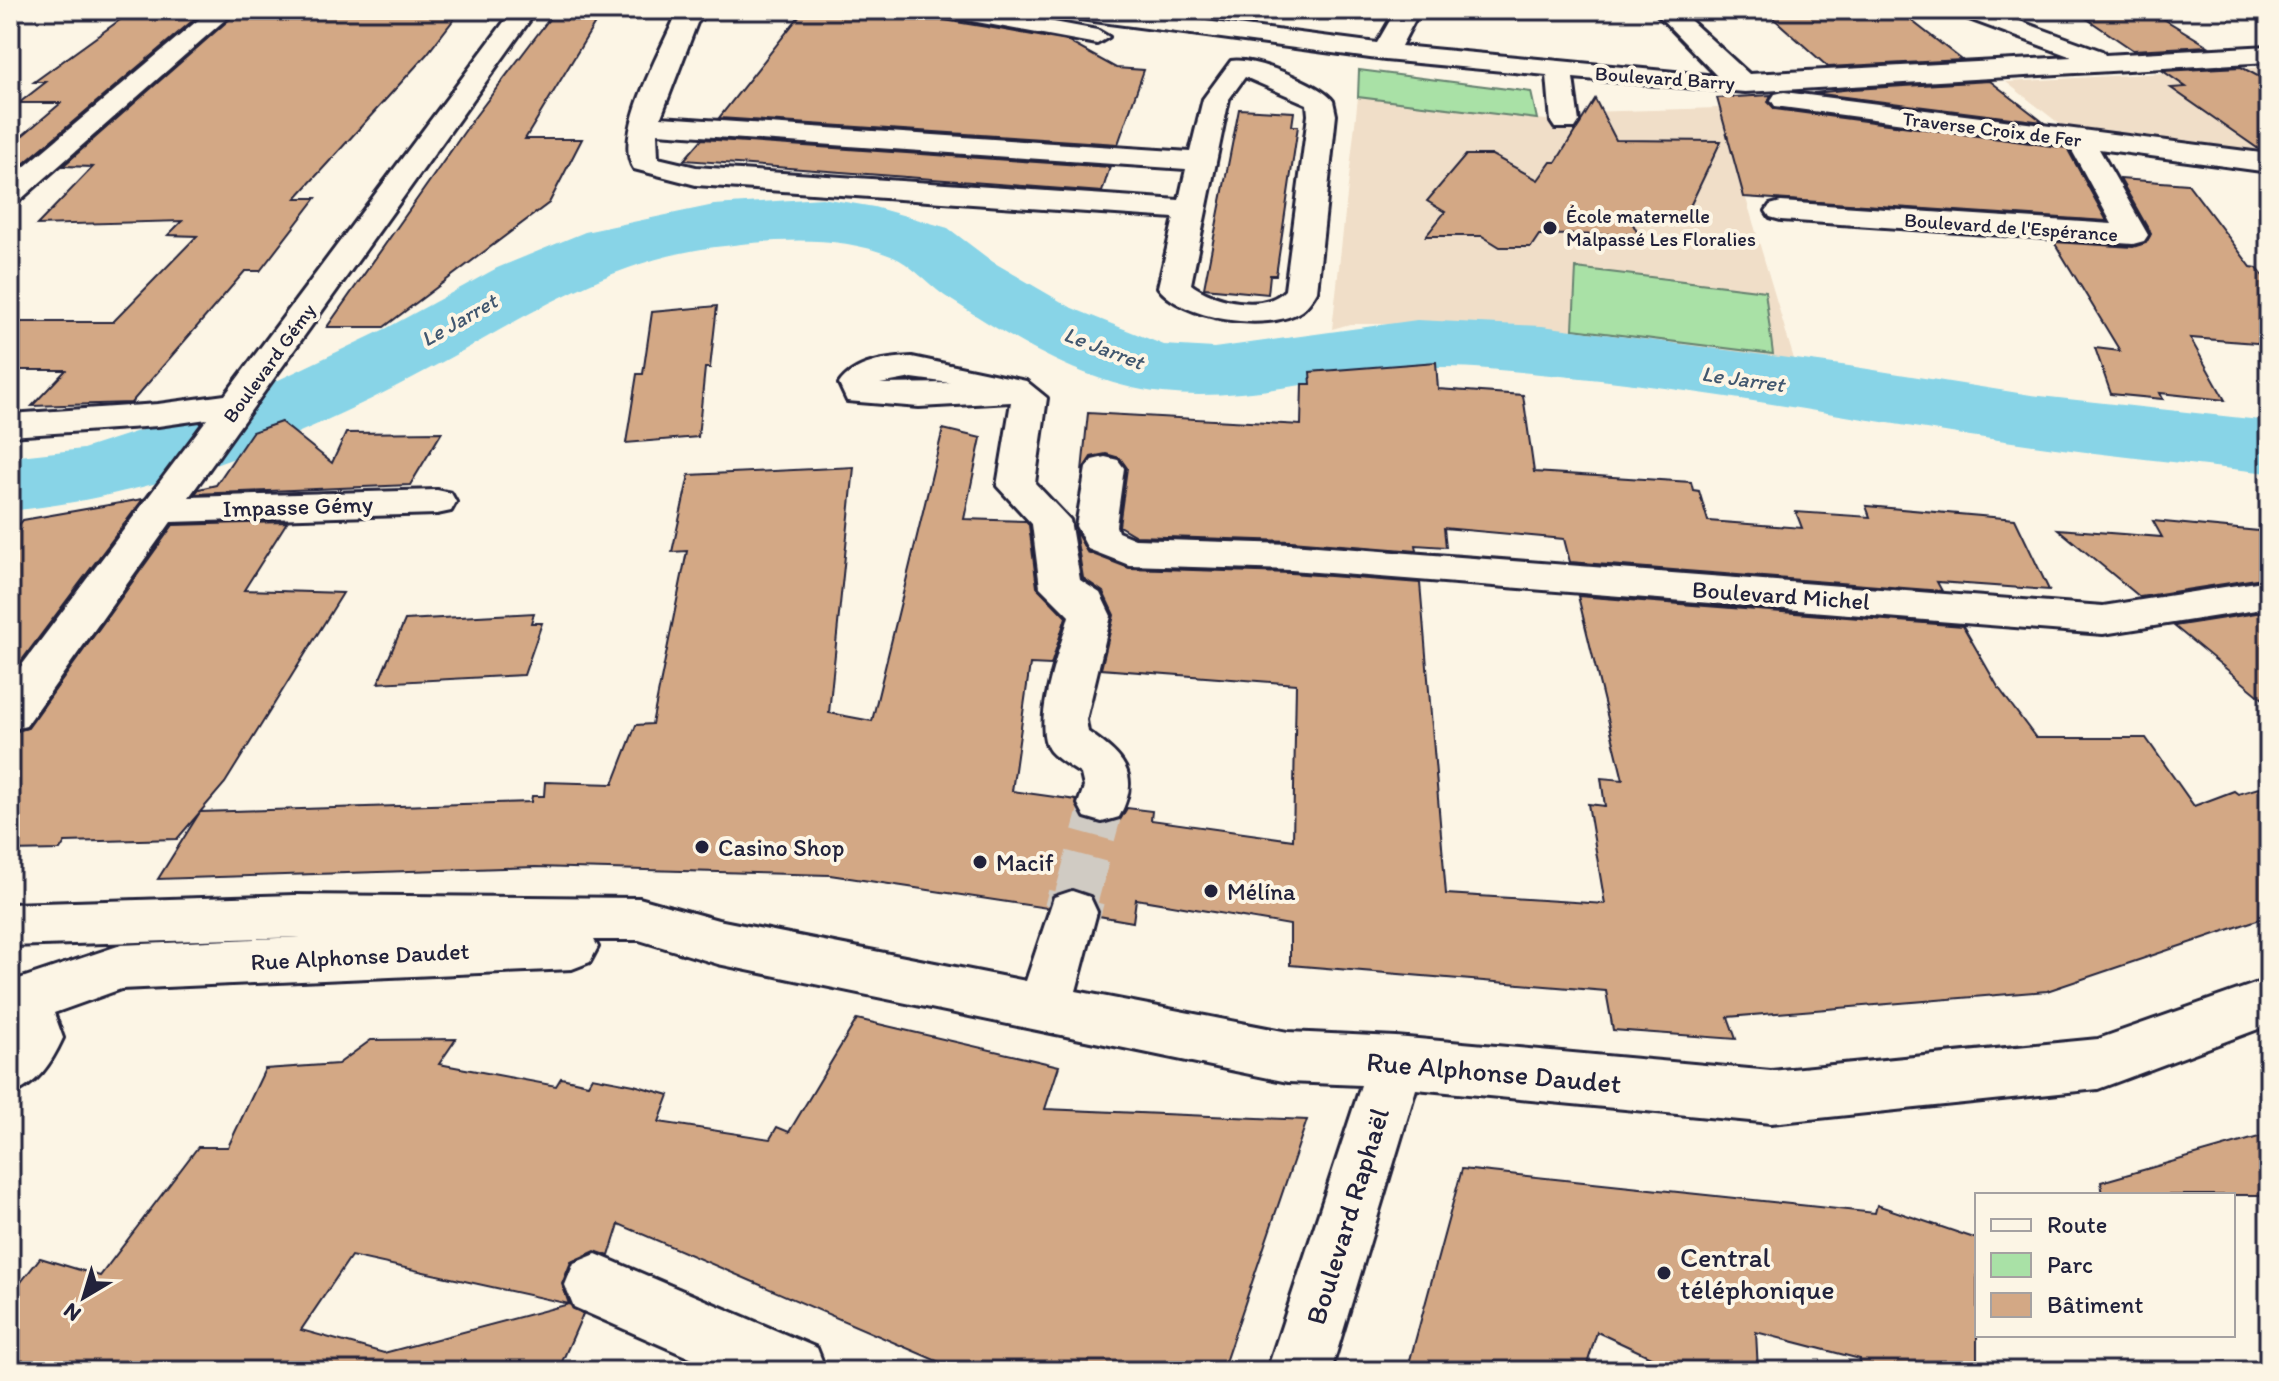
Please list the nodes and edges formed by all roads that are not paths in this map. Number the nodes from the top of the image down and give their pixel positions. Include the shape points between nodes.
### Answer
1 (224, 10) edge
2 (525, 10) edge
3 (698, 10) edge
4 (950, 10) edge
5 (1064, 10) edge
6 (1215, 10) edge
7 (1408, 10) edge
8 (1665, 10) edge
9 (1966, 10) edge
10 (1156, 16) edge
11 (1197, 29) junction
12 (1262, 37) junction
13 (1135, 44) dead end
14 (1385, 52) junction
15 (2269, 54) edge
16 (1211, 59) dead end
17 (2105, 63) junction
18 (1240, 66) junction
19 (1559, 71) junction
20 (1717, 84) junction
21 (1745, 84) junction
22 (1565, 122) dead end
23 (645, 124) junction
24 (2080, 140) junction
25 (1201, 161) junction
26 (2269, 163) edge
27 (10, 194) edge
28 (1190, 210) junction
29 (1781, 211) dead end
30 (1014, 388) dead end
31 (240, 403) junction
32 (10, 425) edge
33 (1105, 468) dead end
34 (437, 502) dead end
35 (159, 510) junction
36 (2269, 594) edge
37 (10, 714) edge
38 (1102, 804) tunnel mouth
39 (1072, 912) tunnel mouth
40 (10, 925) edge
41 (718, 942) junction
42 (14, 999) edge
43 (2269, 1002) edge
44 (1045, 1008) junction
45 (1396, 1062) junction
46 (10, 1070) edge
47 (596, 1285) dead end
48 (794, 1371) edge
49 (1299, 1371) edge

1 - 27 street
2 - 31 street, Boulevard Gémy
3 - 23 street via 686,20
4 - 13 street
5 - 10 street, Boulevard Barry
6 - 11 street
7 - 14 street
8 - 21 street
9 - 17 street
10 - 11 street, Boulevard Barry
11 - 12 street, Boulevard Barry
12 - 14 street, Boulevard Barry
12 - 18 street
14 - 19 street, Boulevard Barry
15 - 17 street, Boulevard Barry
16 - 18 street
17 - 21 street, Boulevard Barry
18 - 25 street via 1216,99
18 - 28 street via 1320,101 1301,291 1289,304 1267,311 1206,306 1184,298 1174,287
19 - 20 street, Boulevard Barry via 1636,88
19 - 22 street
20 - 21 street, Boulevard Barry
20 - 24 street, Traverse Croix de Fer via 1836,109
23 - 25 street
23 - 28 street via 640,151 644,163 666,171
24 - 26 street, Traverse Croix de Fer
24 - 29 street, Boulevard de l'Espérance via 2133,235
25 - 28 street
30 - 38 street via 1029,398 1016,486 1051,520 1060,587 1085,603 1090,616 1064,720 1067,740 1102,765 1107,787
31 - 32 street
31 - 35 street, Boulevard Gémy
33 - 36 street, Boulevard Michel via 1096,526 1102,540 1129,552 1291,557 2103,620
34 - 35 street, Impasse Gémy
35 - 37 street, Boulevard Gémy
39 - 44 street
40 - 41 street, Rue Alphonse Daudet via 295,916 639,919
41 - 42 street, Rue Alphonse Daudet via 121,967
41 - 44 street, Rue Alphonse Daudet
42 - 46 street via 36,1038
43 - 45 street, Rue Alphonse Daudet via 2098,1064 1771,1097
44 - 45 street, Rue Alphonse Daudet via 1288,1057
45 - 49 street, Boulevard Raphaël
47 - 48 street

